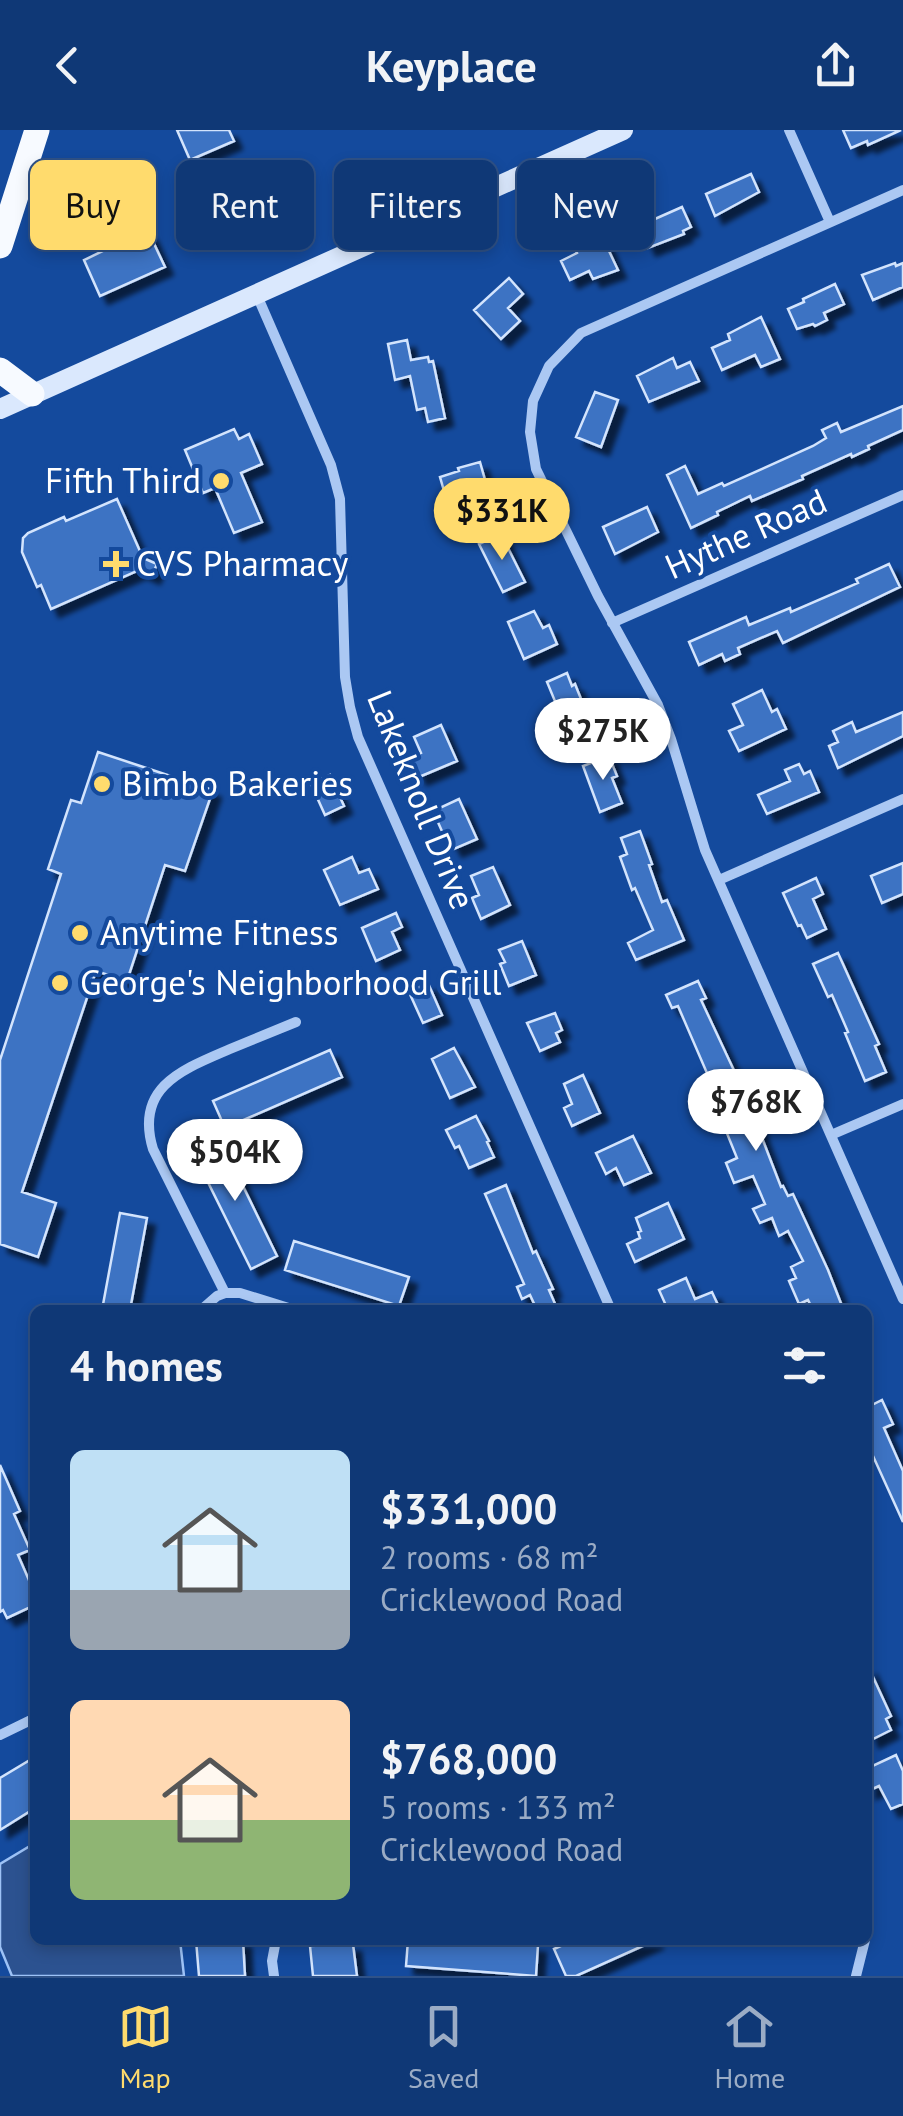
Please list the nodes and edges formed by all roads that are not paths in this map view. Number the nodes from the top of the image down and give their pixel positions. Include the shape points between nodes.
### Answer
1 (38, 130) edge
2 (623, 130) edge
3 (789, 130) edge
4 (903, 190) edge
5 (830, 222) junction
6 (0, 246) edge
7 (256, 293) junction
8 (0, 370) edge
9 (32, 394) junction
10 (0, 408) edge
11 (903, 494) edge
12 (612, 623) junction
13 (903, 799) edge
14 (719, 880) junction
15 (296, 1022) dead end
16 (903, 1104) edge
17 (830, 1135) junction
18 (225, 1293) junction
19 (903, 1299) edge
20 (207, 1305) edge
21 (280, 1305) edge
22 (609, 1305) edge
23 (30, 1720) edge
24 (0, 1735) edge
25 (275, 1945) edge
26 (864, 1945) edge
27 (274, 1976) edge
28 (856, 1976) edge

1 - 6 main road
2 - 7 main road
3 - 5 street
4 - 5 street
5 - 12 street via 587,329 548,366 532,408 534,462
7 - 9 main road
7 - 22 street, Lakeknoll Drive via 340,499 345,677 358,736
8 - 9 main road
9 - 10 main road
11 - 12 street, Hythe Road
12 - 14 street via 662,715
13 - 14 street
14 - 17 street
15 - 18 street via 183,1069 160,1090 151,1111 153,1149
16 - 17 street
17 - 19 street
18 - 20 street
18 - 21 street
23 - 24 street
25 - 27 street
26 - 28 street

